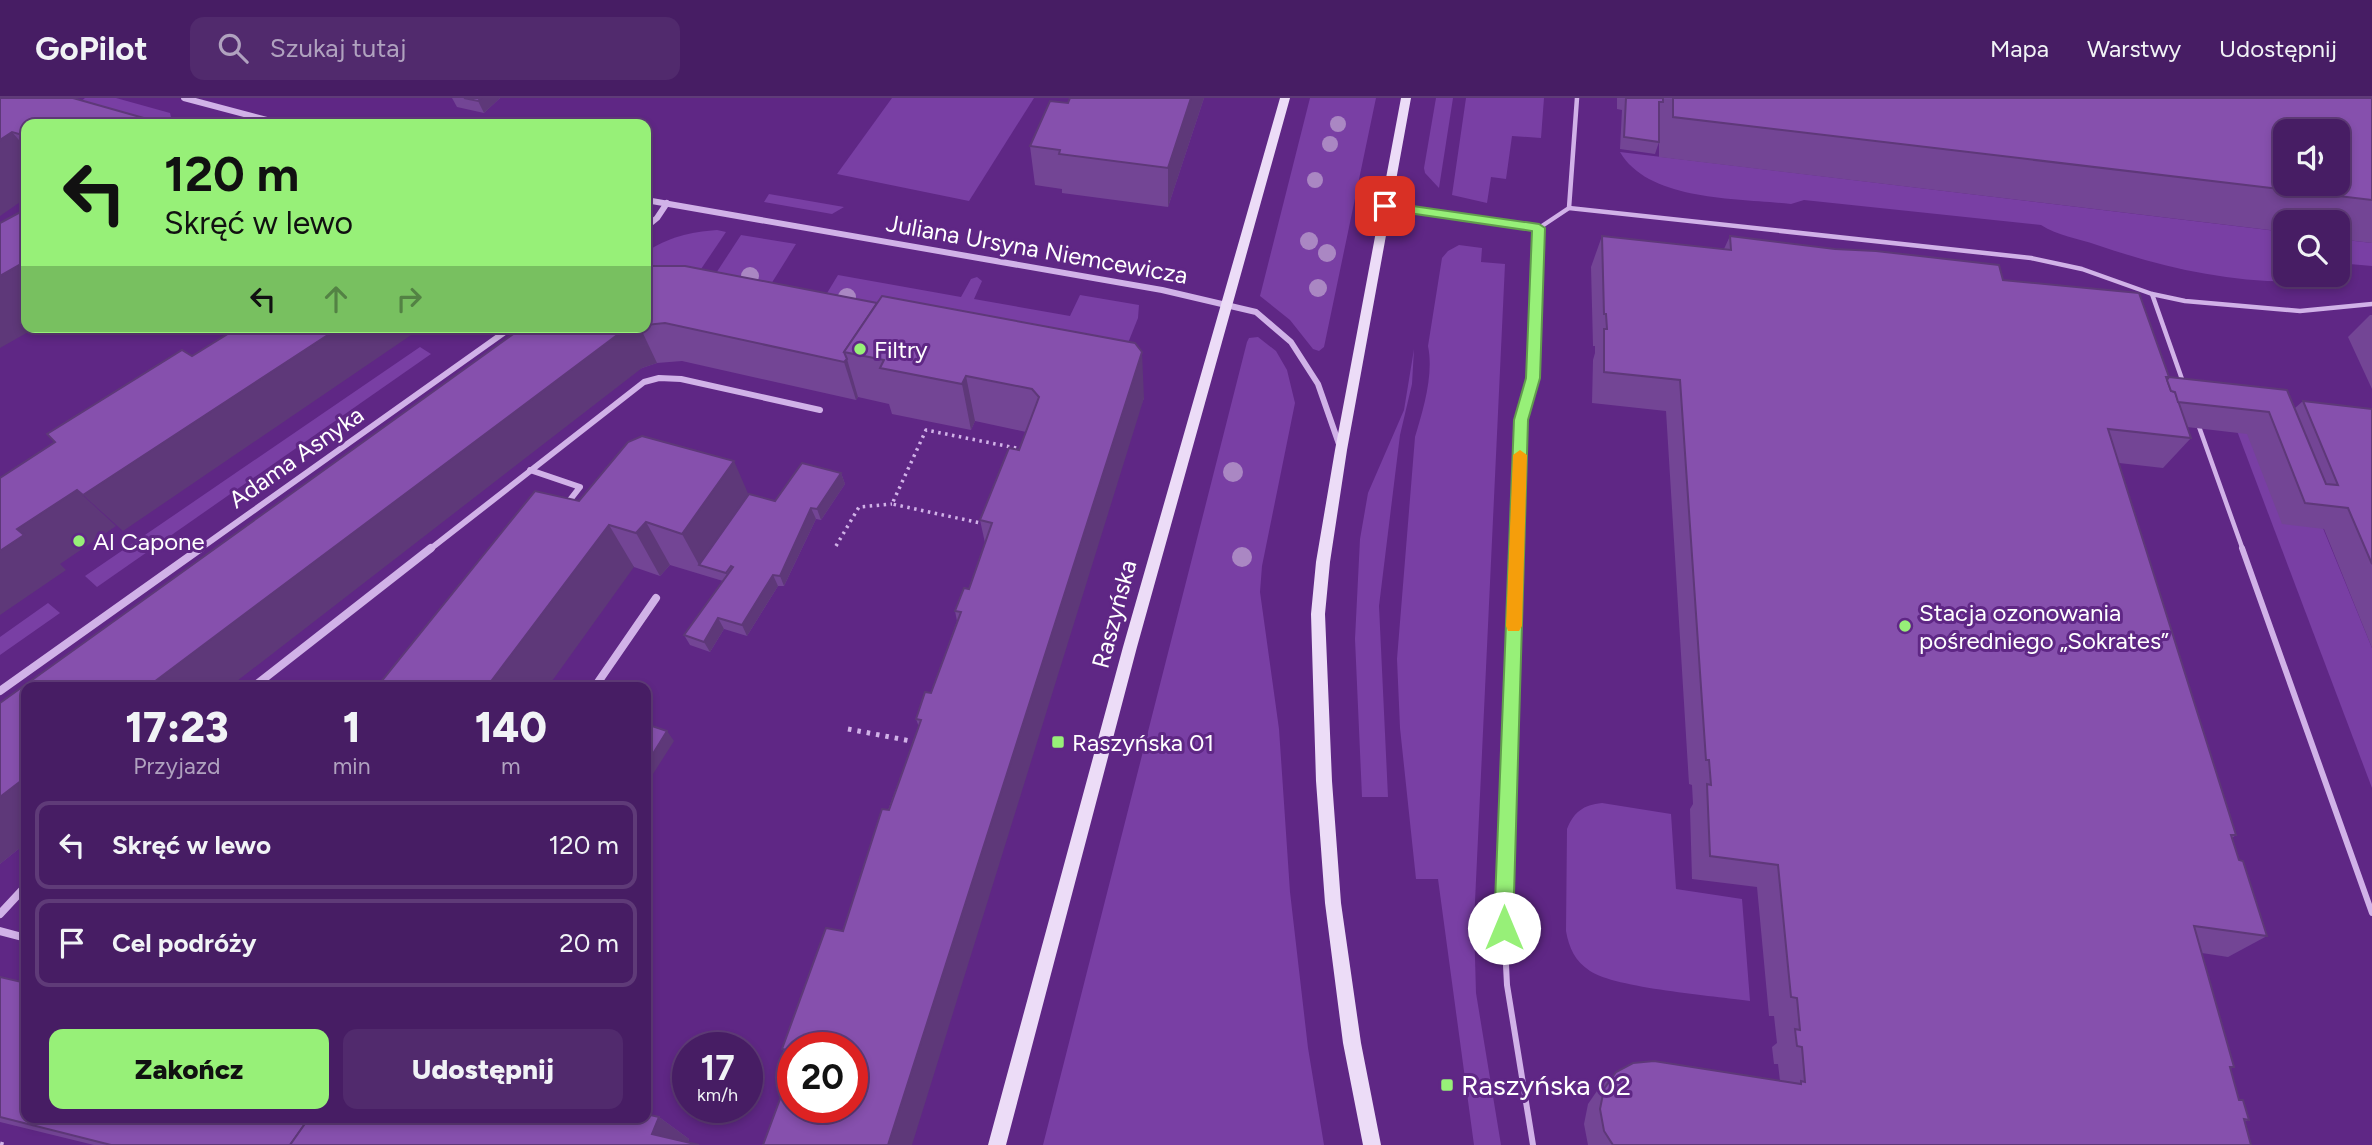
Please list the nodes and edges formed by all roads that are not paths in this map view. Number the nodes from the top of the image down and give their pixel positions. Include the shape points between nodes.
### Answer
1 (184, 98) edge
2 (1286, 98) edge
3 (1406, 98) edge
4 (1577, 98) edge
5 (263, 119) edge
6 (651, 201) edge
7 (667, 204) junction
8 (1385, 206) junction
9 (1569, 208) junction
10 (651, 223) edge
11 (1539, 228) junction
12 (2152, 294) junction
13 (1226, 303) junction
14 (2372, 304) edge
15 (504, 333) edge
16 (2185, 387) edge
17 (820, 410) dead end
18 (2194, 413) edge
19 (1341, 450) junction
20 (530, 470) junction
21 (564, 508) edge
22 (656, 598) dead end
23 (260, 682) edge
24 (598, 682) edge
25 (0, 691) edge
26 (21, 892) edge
27 (2372, 913) edge
28 (0, 914) edge
29 (0, 931) edge
30 (21, 937) edge
31 (997, 1145) edge
32 (1372, 1145) edge
33 (1533, 1145) edge

1 - 5 street
2 - 13 main road, Raszyńska
3 - 8 main road
4 - 9 lane
6 - 7 street, Juliana Ursyna Niemcewicza
7 - 10 street
7 - 13 street, Juliana Ursyna Niemcewicza
8 - 11 lane
8 - 19 main road
9 - 11 lane
9 - 12 lane via 2031,258 2082,269
11 - 33 lane via 1533,378 1521,420 1503,905 1507,985
12 - 14 lane via 2300,311
12 - 16 lane
13 - 19 street, Juliana Ursyna Niemcewicza via 1256,312 1291,342 1318,384
13 - 31 main road, Raszyńska
15 - 25 street, Adama Asnyka
17 - 20 street via 659,378 644,382
18 - 27 lane
19 - 32 main road via 1318,614 1324,781 1342,978
20 - 21 street via 580,487
20 - 23 street
22 - 24 street
26 - 28 street
29 - 30 street

